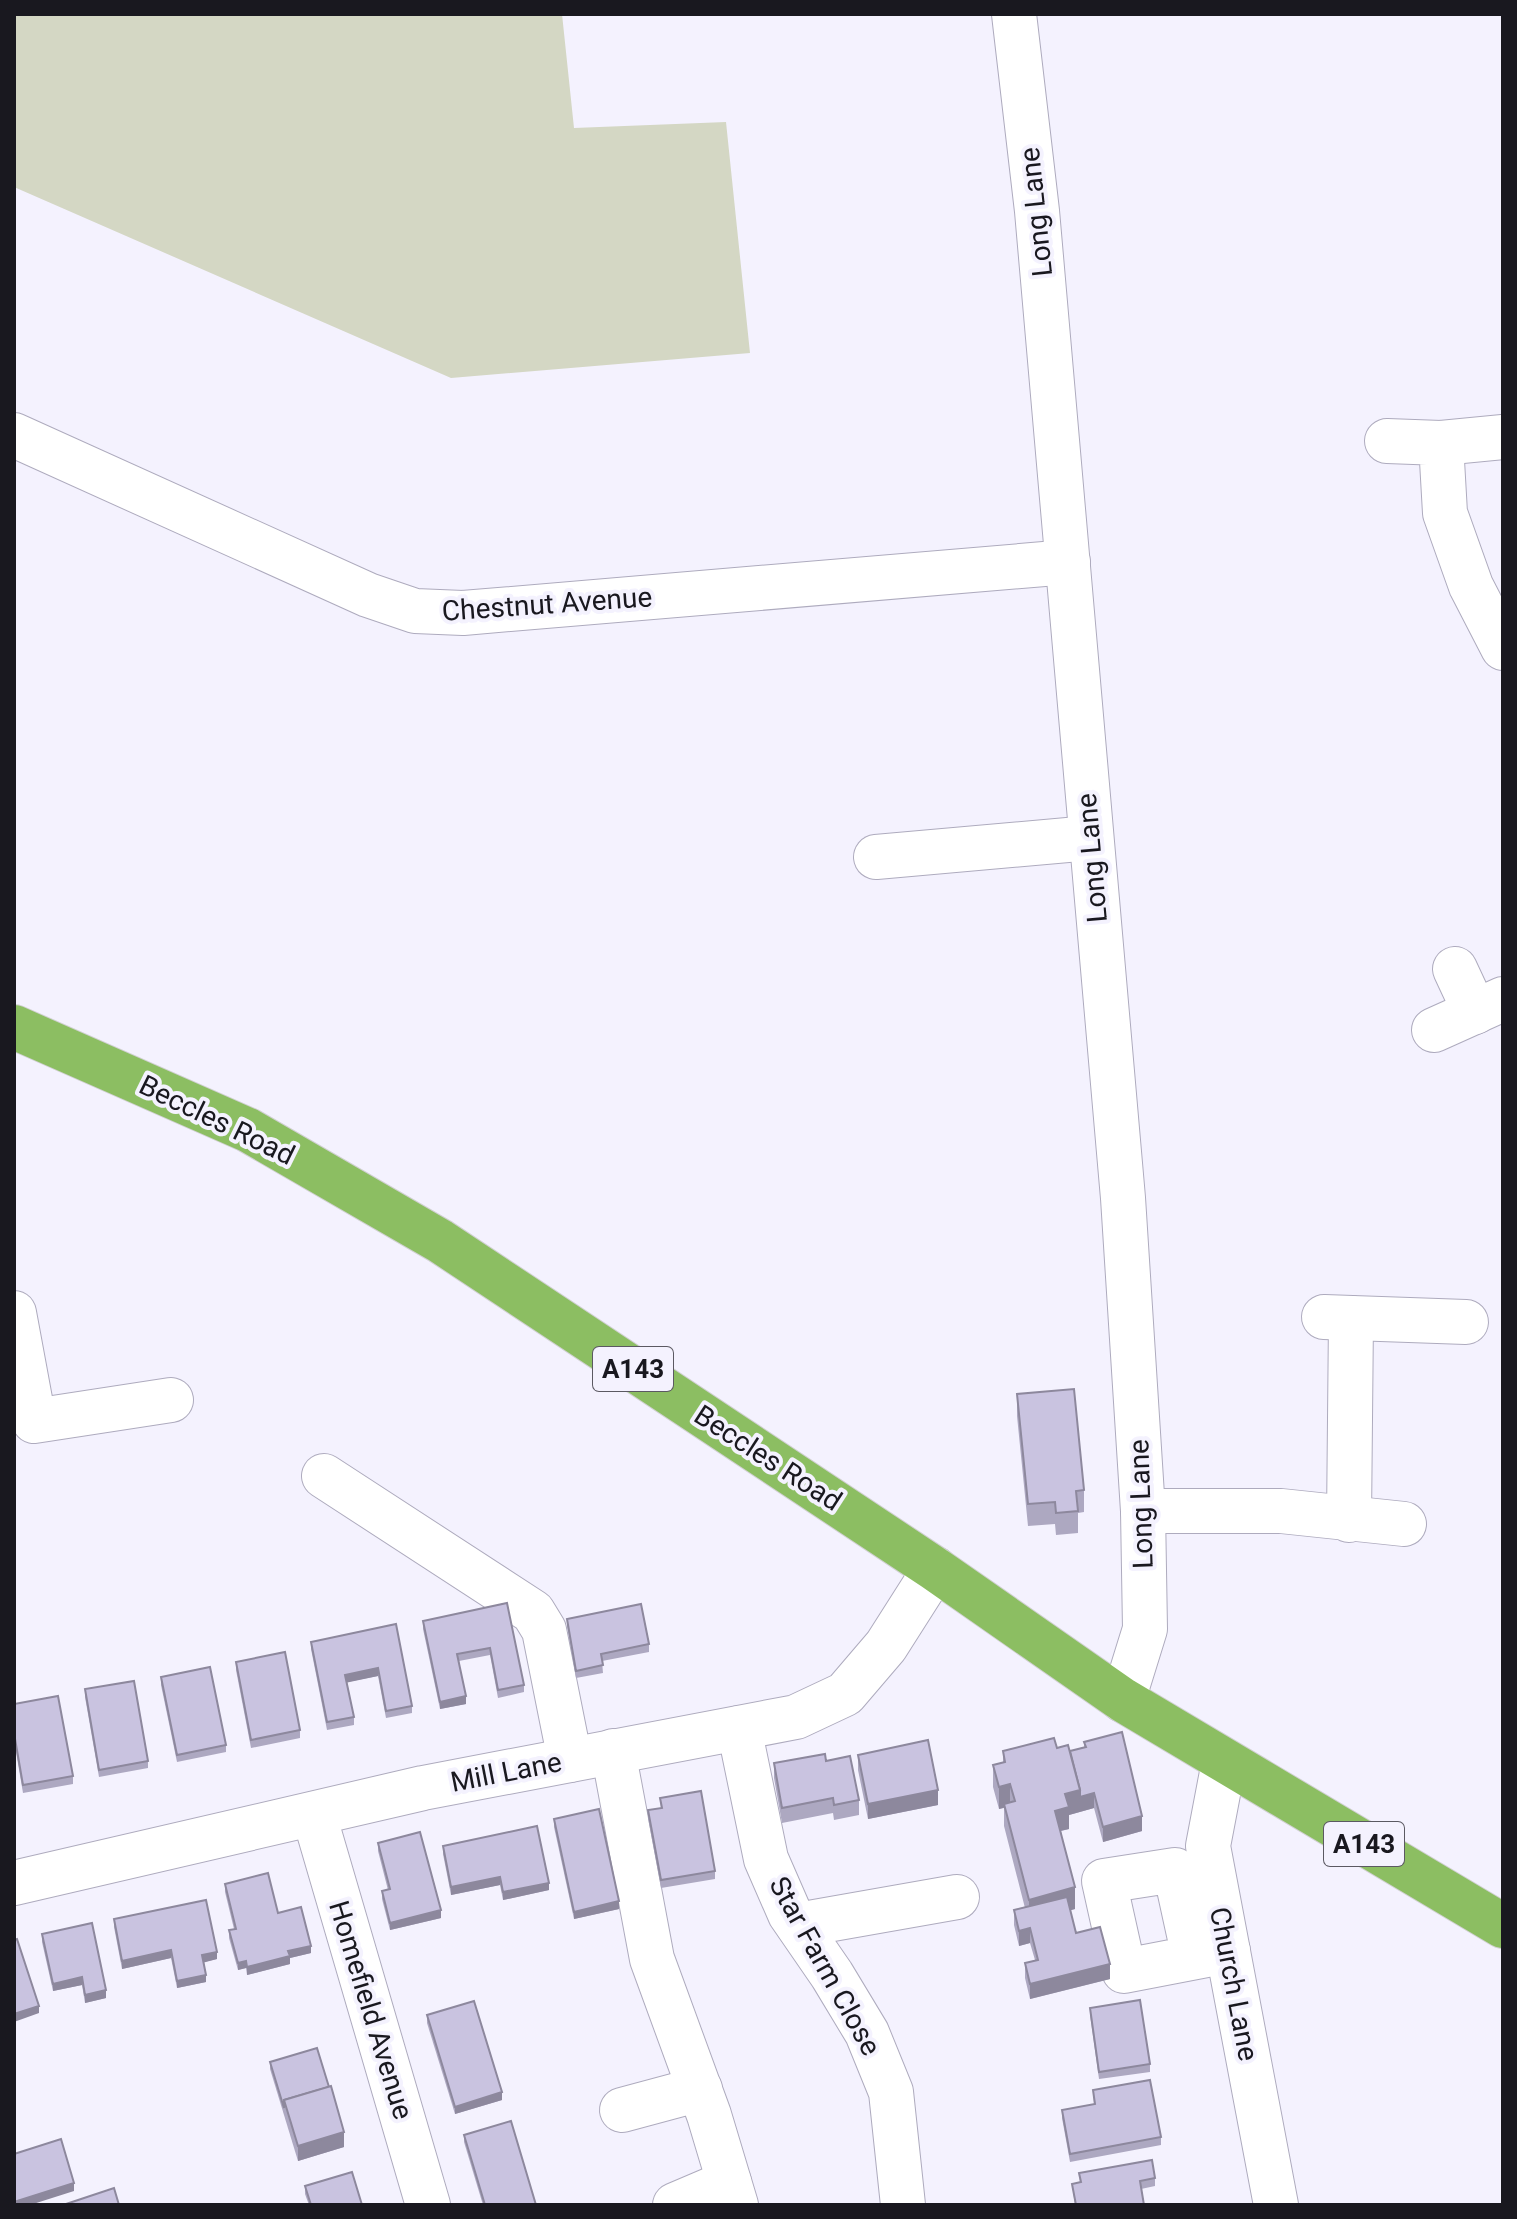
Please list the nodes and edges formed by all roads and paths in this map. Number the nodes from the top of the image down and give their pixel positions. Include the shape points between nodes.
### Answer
1 (1014, 14) edge
2 (14, 435) edge
3 (1503, 437) edge
4 (1387, 441) dead end
5 (1441, 443) junction
6 (1068, 562) junction
7 (1503, 648) edge
8 (1090, 838) junction
9 (876, 857) dead end
10 (1455, 969) dead end
11 (1489, 1006) edge
12 (14, 1027) edge
13 (1434, 1030) dead end
14 (14, 1313) edge
15 (1466, 1322) dead end
16 (171, 1400) dead end
17 (324, 1476) dead end
18 (1143, 1511) junction
19 (1349, 1520) junction
20 (1404, 1524) dead end
21 (935, 1569) junction
22 (1123, 1700) junction
23 (739, 1728) junction
24 (613, 1751) junction
25 (570, 1760) junction
26 (1224, 1762) junction
27 (314, 1815) junction
28 (14, 1883) edge
29 (957, 1897) dead end
30 (798, 1925) junction
31 (1503, 1926) edge
32 (700, 2089) junction
33 (622, 2110) dead end
34 (732, 2193) edge
35 (428, 2205) edge
36 (675, 2205) edge
37 (903, 2205) edge
38 (1276, 2205) edge

1 - 6 street, Long Lane
2 - 6 street, Chestnut Avenue via 368,595 415,611 463,613
3 - 5 street
4 - 5 street
5 - 7 street via 1445,513 1471,586
6 - 8 street, Long Lane
8 - 9 street
8 - 18 street, Long Lane via 1123,1198
10 - 11 street
11 - 13 street
12 - 21 highway, Beccles Road / A143 via 248,1130 426,1233
14 - 16 street via 34,1421
15 - 19 street via 1336,1318
17 - 25 street via 533,1612 544,1630
18 - 19 street via 1281,1511
18 - 22 street, Long Lane via 1145,1629
19 - 20 street
21 - 22 highway, Beccles Road / A143
21 - 23 street, Mill Lane via 886,1646 845,1694 796,1717
22 - 26 highway, Beccles Road / A143
23 - 24 street, Mill Lane
23 - 30 street, Star Farm Close via 766,1859
24 - 25 street, Mill Lane
24 - 32 street via 652,1959
25 - 27 street, Mill Lane
26 - 31 highway, Beccles Road / A143
26 - 38 street, Church Lane via 1208,1846 1211,1954
27 - 28 street, Mill Lane
27 - 35 street, Homefield Avenue
29 - 30 street
30 - 37 street, Star Farm Close via 867,2033 891,2092
32 - 33 street
32 - 34 street
34 - 36 street

